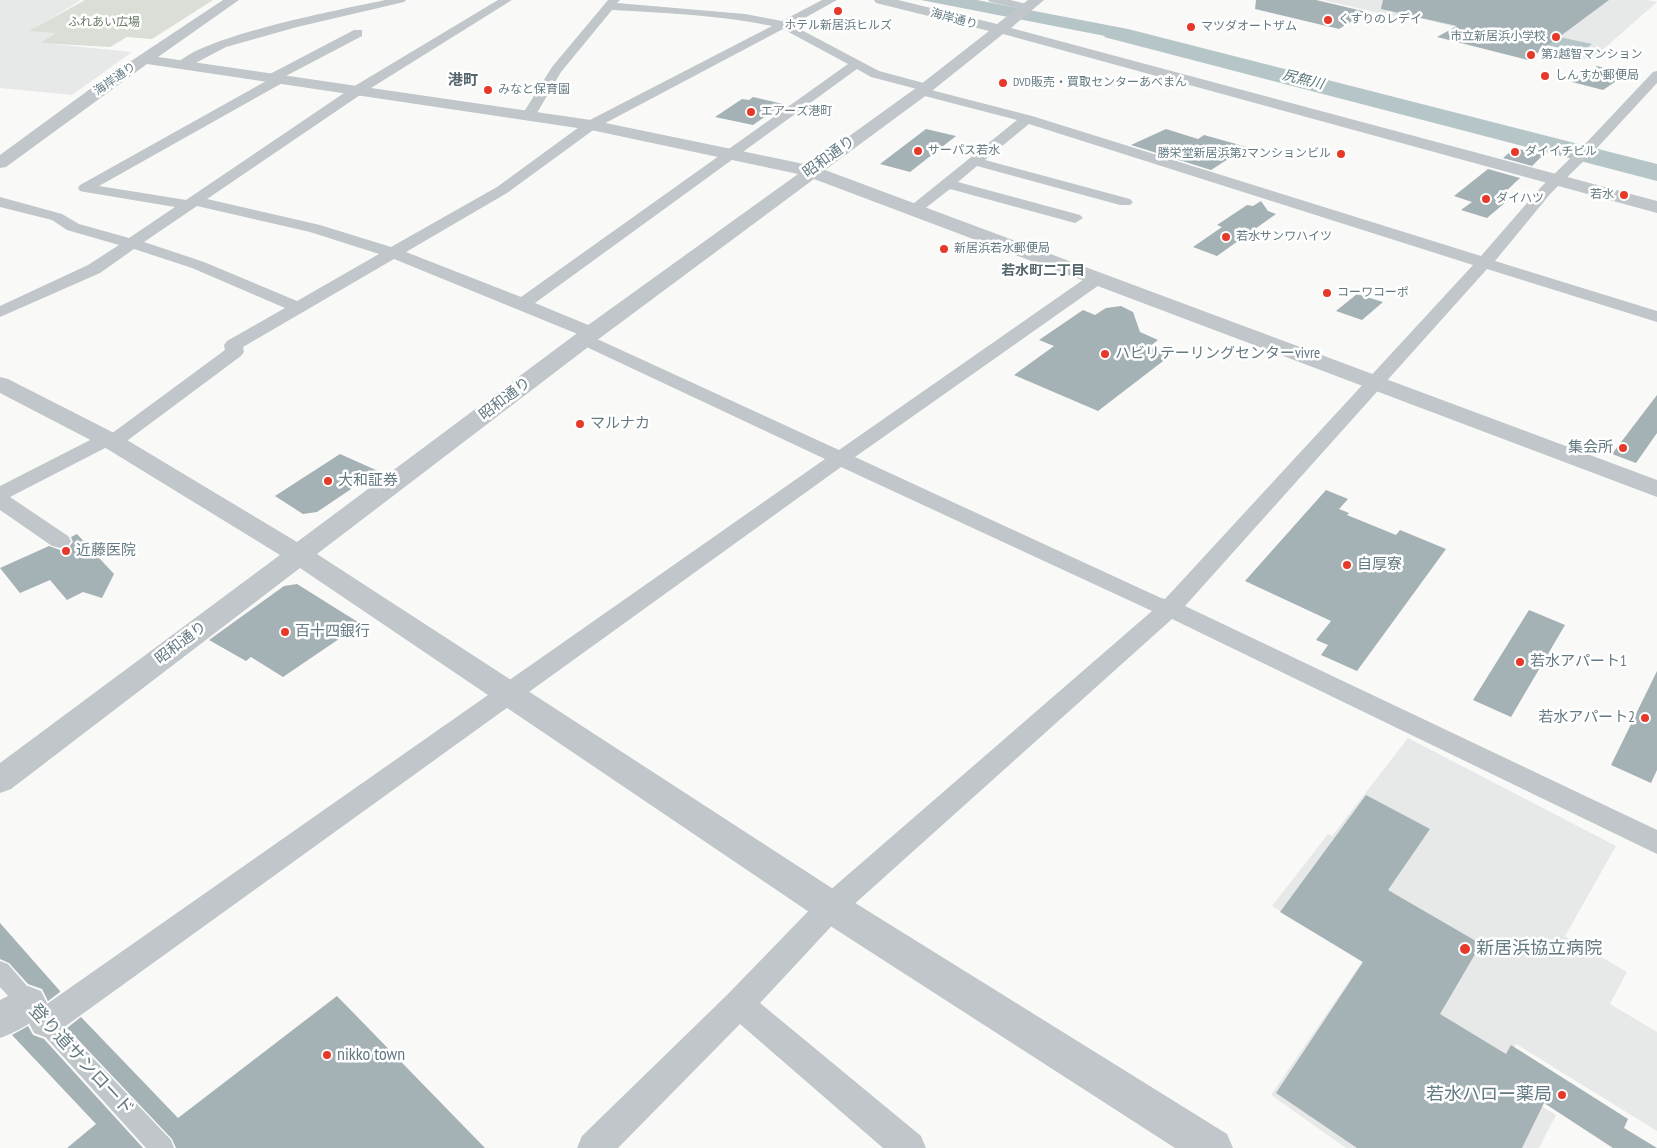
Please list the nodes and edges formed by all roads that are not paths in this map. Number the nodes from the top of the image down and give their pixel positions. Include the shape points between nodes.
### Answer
1 (232, 0) edge
2 (400, 0) edge
3 (506, 0) edge
4 (831, 0) edge
5 (881, 0) edge
6 (994, 0) edge
7 (612, 3) edge
8 (736, 5) dead end
9 (1019, 13) edge
10 (741, 17) junction
11 (784, 25) junction
12 (358, 33) dead end
13 (144, 59) junction
14 (858, 63) junction
15 (182, 65) junction
16 (1657, 75) edge
17 (276, 78) junction
18 (924, 89) junction
19 (358, 90) junction
20 (529, 116) junction
21 (1027, 119) junction
22 (591, 125) junction
23 (735, 154) junction
24 (974, 161) junction
25 (0, 162) edge
26 (810, 171) junction
27 (946, 184) junction
28 (1551, 185) junction
29 (0, 202) edge
30 (1125, 202) dead end
31 (192, 203) junction
32 (1657, 207) edge
33 (913, 211) junction
34 (1075, 218) dead end
35 (1657, 221) edge
36 (134, 244) junction
37 (392, 253) junction
38 (1484, 263) junction
39 (1096, 279) junction
40 (521, 305) junction
41 (300, 308) junction
42 (0, 312) edge
43 (1657, 317) edge
44 (588, 336) junction
45 (1374, 383) junction
46 (0, 384) edge
47 (110, 440) junction
48 (840, 458) junction
49 (1657, 489) edge
50 (0, 494) edge
51 (0, 500) edge
52 (60, 541) dead end
53 (298, 554) junction
54 (1170, 608) junction
55 (511, 694) junction
56 (0, 780) edge
57 (1657, 843) edge
58 (831, 907) junction
59 (0, 971) edge
60 (739, 1004) junction
61 (24, 1016) edge
62 (162, 1148) edge
63 (594, 1148) edge
64 (910, 1148) edge
65 (1212, 1148) edge

1 - 13 street, 海岸通り
2 - 15 street via 222,44
3 - 19 street
4 - 11 street
5 - 9 street, 海岸通り
6 - 9 street
7 - 10 street
7 - 20 street via 556,70
8 - 10 street via 731,11
9 - 18 street, 昭和通り
9 - 28 street, 海岸通り via 1028,48
10 - 11 street
11 - 14 street
11 - 22 street
12 - 17 street
13 - 15 street
13 - 25 street, 海岸通り
14 - 18 street via 875,74
14 - 23 street
15 - 17 street
16 - 28 street
17 - 19 street
17 - 31 street via 85,188
18 - 21 street
18 - 26 street, 昭和通り
19 - 20 street
19 - 31 street
20 - 22 street
21 - 24 street
21 - 38 street
22 - 23 street
22 - 37 street via 502,190
23 - 26 street
23 - 40 street
24 - 27 street
24 - 30 street
26 - 33 street
26 - 44 street, 昭和通り
27 - 33 street
27 - 34 street
28 - 32 street
28 - 35 street
28 - 38 street
29 - 36 street via 57,217 73,227
31 - 36 street
31 - 37 street via 314,228
33 - 39 street
36 - 41 street via 198,265
36 - 42 street via 94,269
37 - 40 street
37 - 41 street
38 - 43 street
38 - 45 street
39 - 45 street
39 - 48 street
40 - 44 street
41 - 47 street via 233,345 235,352
44 - 48 street
44 - 53 street, 昭和通り
45 - 49 street
45 - 54 street
46 - 47 street
47 - 50 street
47 - 53 street
48 - 54 street via 1154,604
48 - 55 street
51 - 52 street
53 - 55 street
53 - 56 street, 昭和通り
54 - 57 street
54 - 58 street
55 - 58 street
55 - 61 street
58 - 60 street
58 - 65 street
59 - 61 street, 登り道サンロード
60 - 63 street
60 - 64 street
61 - 62 street, 登り道サンロード

